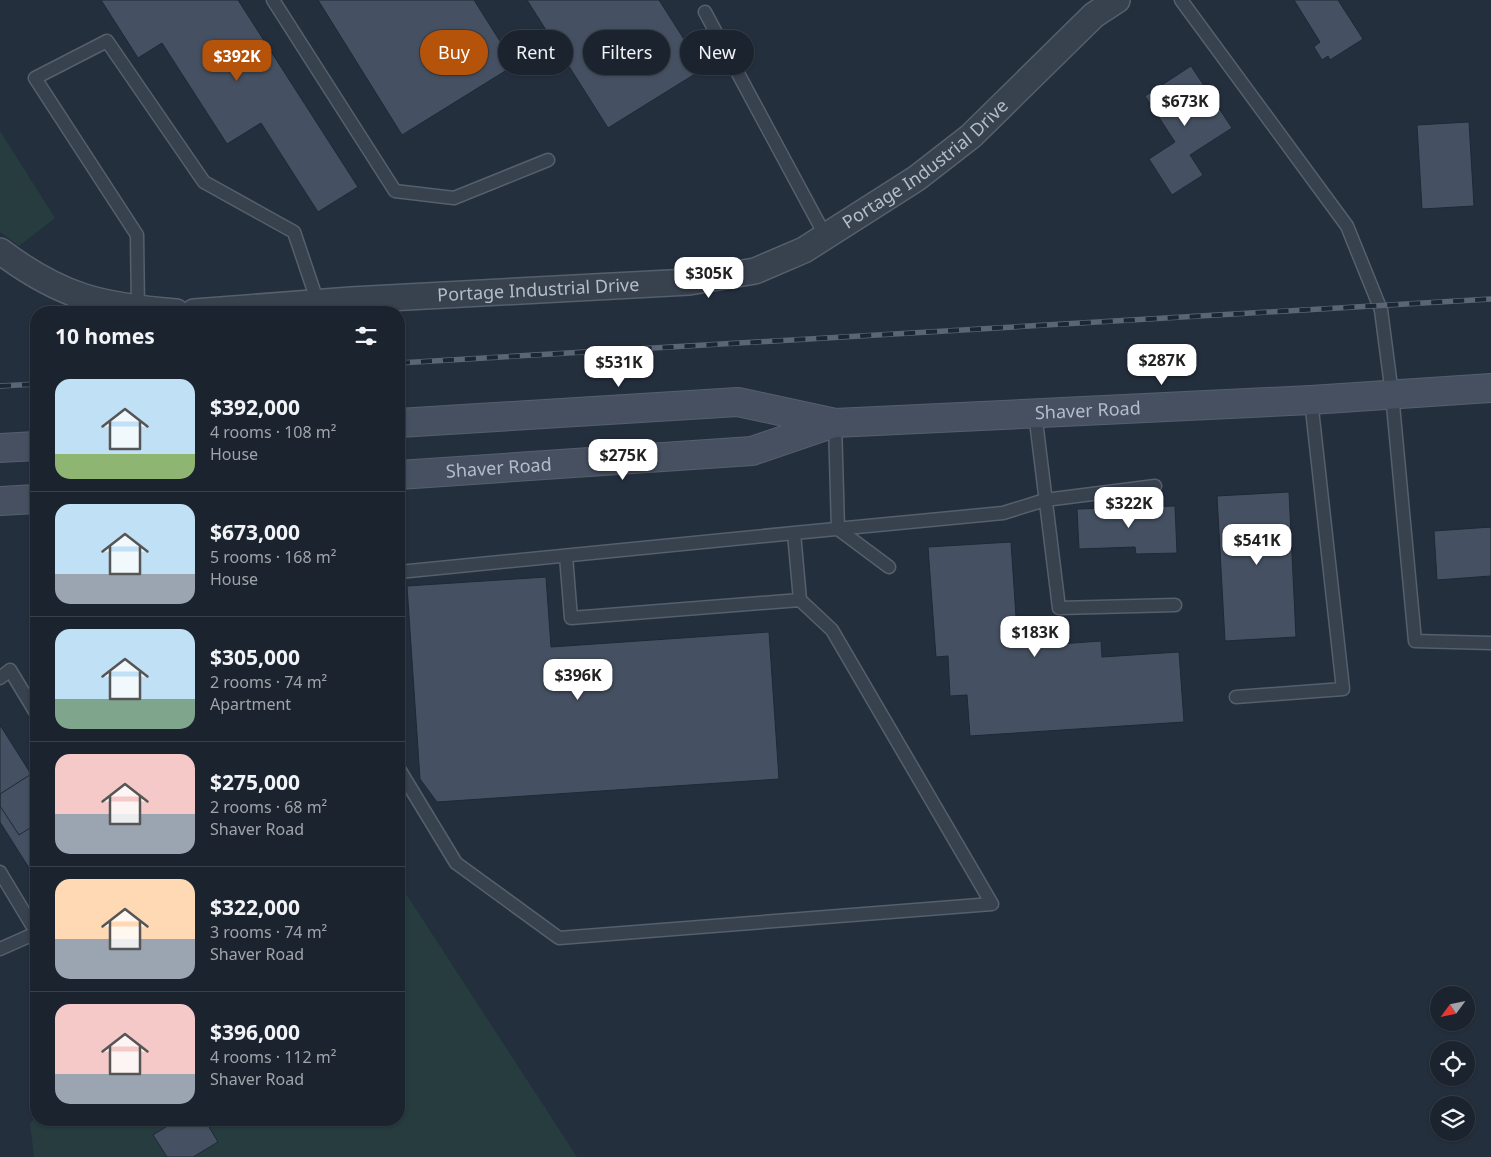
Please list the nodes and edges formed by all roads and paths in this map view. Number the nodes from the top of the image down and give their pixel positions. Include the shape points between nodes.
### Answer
1 (273, 0) edge
2 (1117, 0) edge
3 (1181, 0) edge
4 (705, 12) dead end
5 (548, 160) dead end
6 (826, 237) junction
7 (0, 251) edge
8 (318, 303) junction
9 (116, 306) edge
10 (138, 306) edge
11 (277, 306) edge
12 (1491, 388) edge
13 (1392, 394) junction
14 (1311, 400) junction
15 (1035, 413) junction
16 (405, 423) edge
17 (835, 423) junction
18 (30, 446) edge
19 (0, 448) edge
20 (405, 475) edge
21 (1155, 486) dead end
22 (30, 499) edge
23 (1045, 500) junction
24 (0, 501) edge
25 (838, 529) junction
26 (794, 533) junction
27 (566, 556) junction
28 (889, 567) dead end
29 (405, 571) edge
30 (800, 600) junction
31 (1175, 605) dead end
32 (1491, 642) edge
33 (0, 678) edge
34 (1236, 698) dead end
35 (30, 703) edge
36 (405, 779) edge
37 (0, 872) edge
38 (30, 923) edge
39 (30, 936) edge
40 (0, 949) edge

1 - 5 lane via 395,191 454,198
2 - 6 street, Portage Industrial Drive via 1094,15 971,136 917,178
3 - 13 lane via 1347,226 1381,310
4 - 6 lane
6 - 8 street, Portage Industrial Drive via 755,271 689,282
7 - 9 street via 57,288
8 - 10 lane via 294,232 204,182 107,41 35,78 137,235
8 - 11 street, Portage Industrial Drive
12 - 13 main road, Shaver Road
13 - 14 main road, Shaver Road
13 - 32 lane via 1415,641
14 - 15 main road, Shaver Road
14 - 34 lane via 1343,688
15 - 17 main road, Shaver Road
15 - 23 lane
16 - 17 main road, Shaver Road via 738,402
17 - 20 main road, Shaver Road via 752,451
17 - 25 lane
18 - 19 main road
21 - 23 lane
22 - 24 main road
23 - 25 lane via 1004,513
23 - 31 lane via 1059,608
25 - 26 lane
25 - 28 lane
26 - 27 lane
26 - 30 lane
27 - 29 lane
27 - 30 lane via 571,618
30 - 36 lane via 832,630 992,904 559,938 456,863
33 - 35 lane via 10,670
37 - 38 lane
39 - 40 lane

